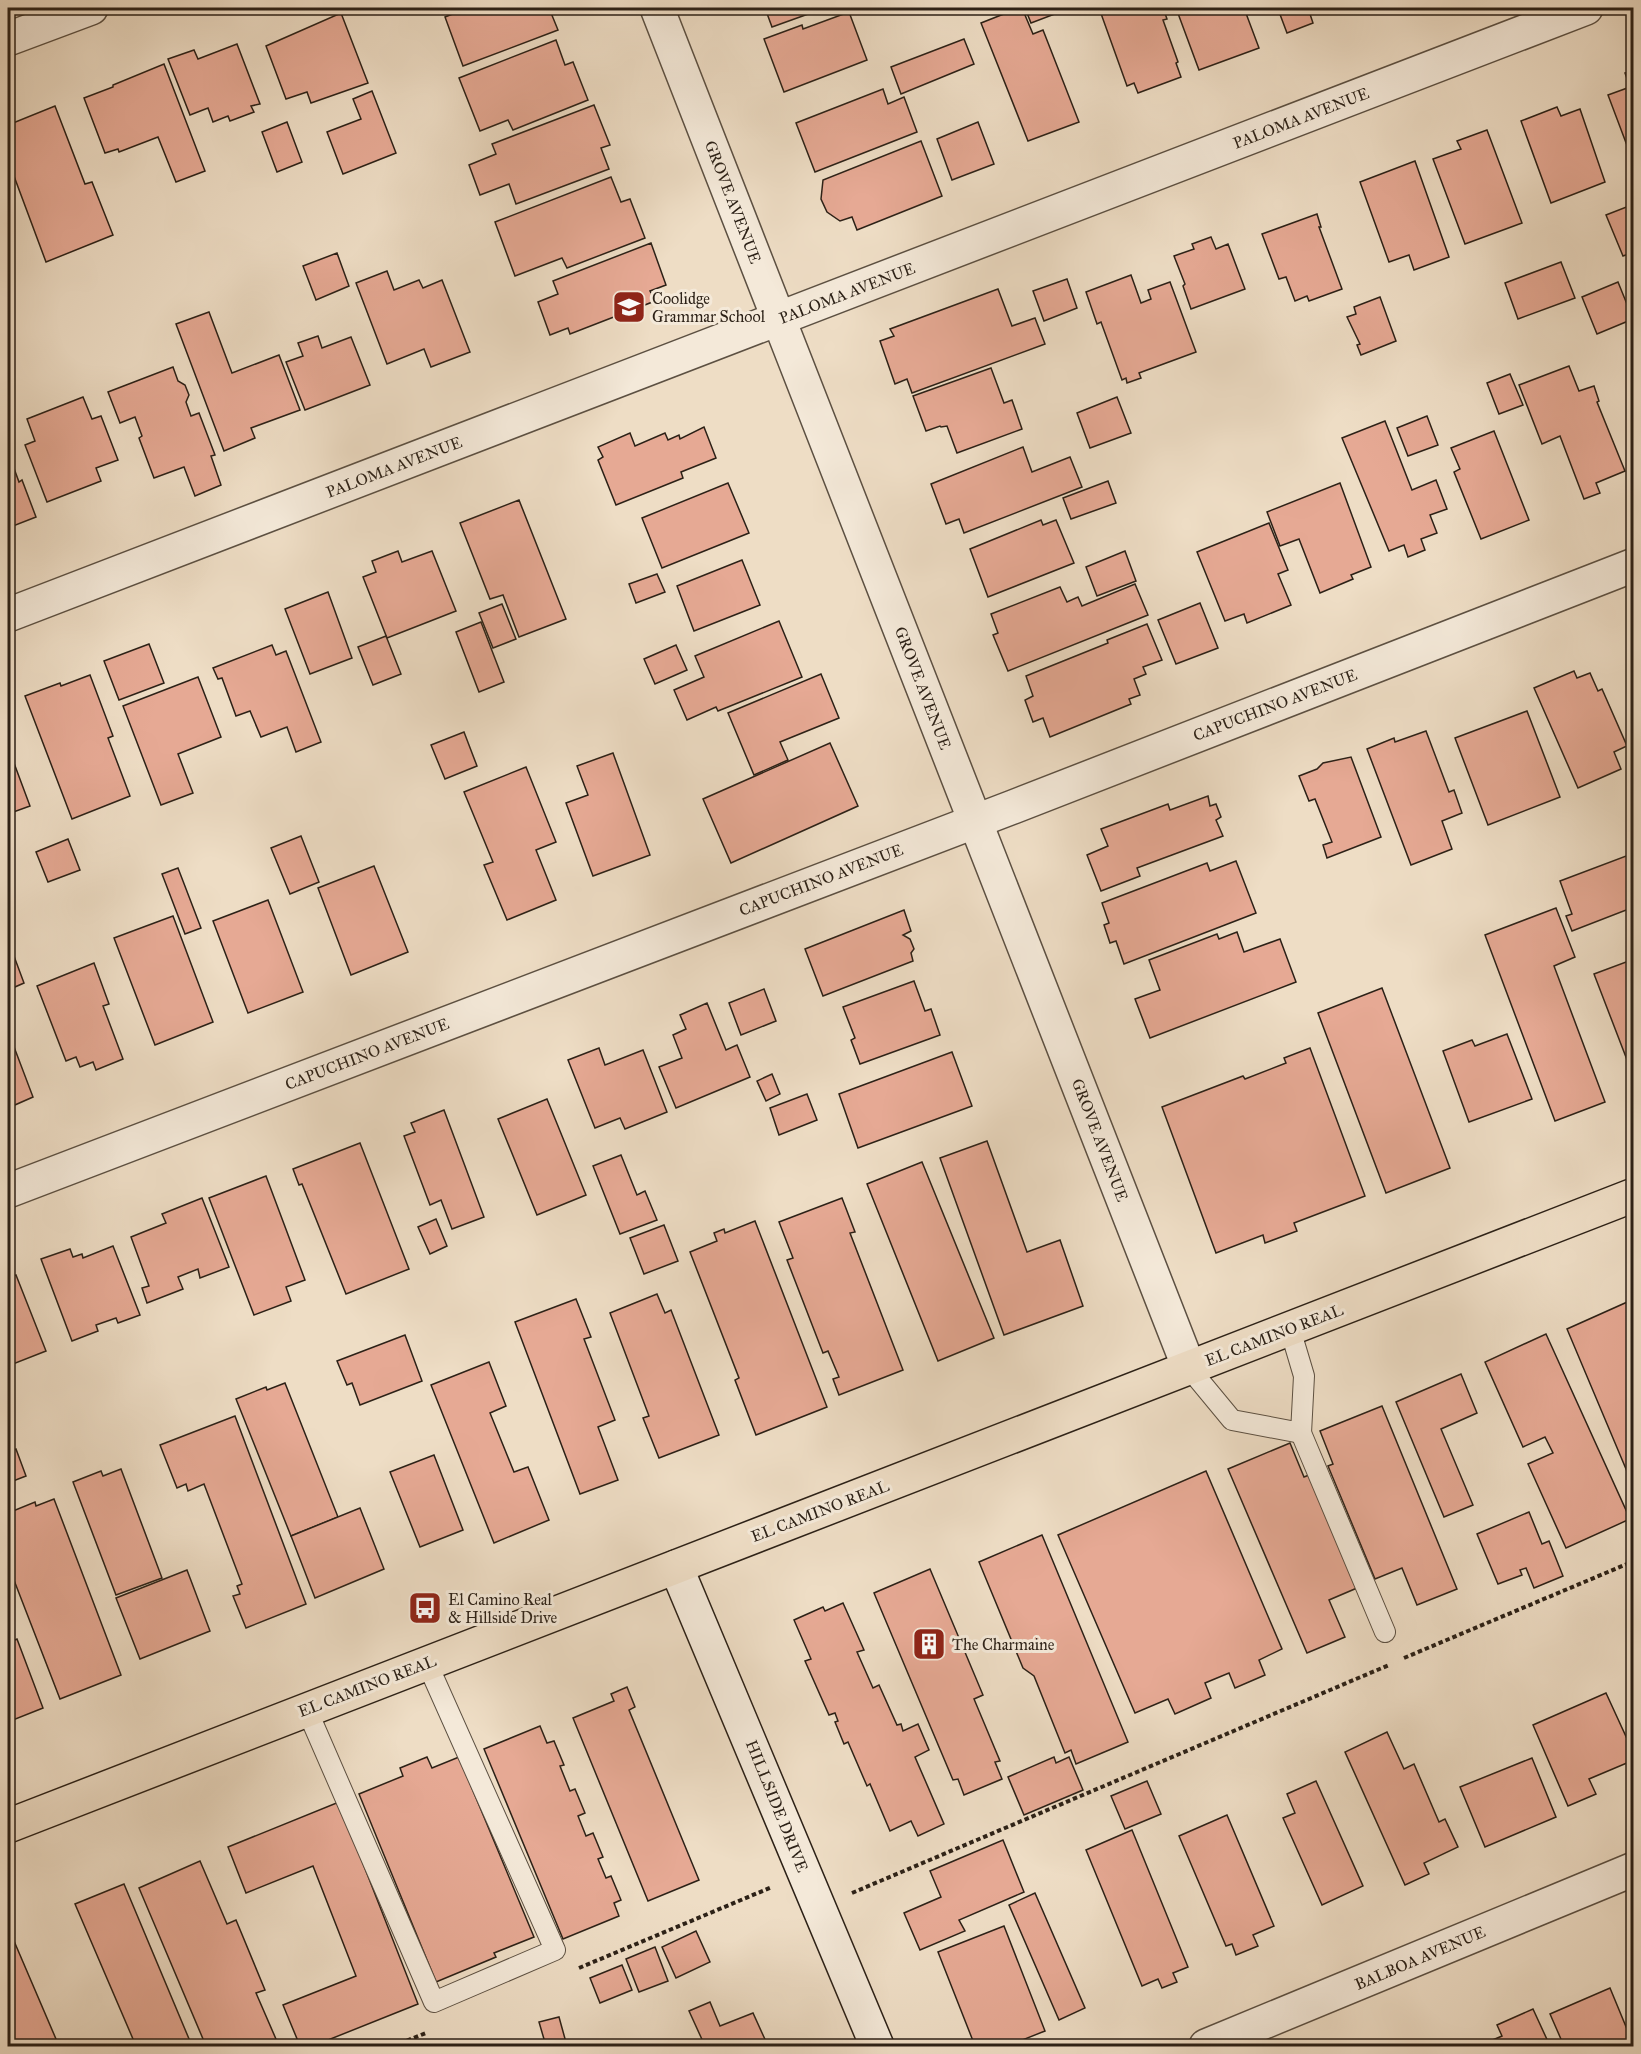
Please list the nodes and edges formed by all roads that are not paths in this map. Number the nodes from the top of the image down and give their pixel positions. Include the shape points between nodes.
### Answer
1 (91, 8) edge
2 (657, 8) edge
3 (1586, 8) edge
4 (8, 39) edge
5 (779, 319) junction
6 (1634, 565) edge
7 (8, 615) edge
8 (975, 822) junction
9 (8, 1191) edge
10 (1634, 1195) edge
11 (1290, 1329) junction
12 (1189, 1368) junction
13 (1301, 1433) junction
14 (676, 1567) junction
15 (1384, 1632) dead end
16 (427, 1663) junction
17 (307, 1710) junction
18 (8, 1826) edge
19 (1634, 1869) edge
20 (877, 2046) edge
21 (1206, 2046) edge

1 - 4 street
2 - 5 street, GROVE AVENUE
3 - 5 street, PALOMA AVENUE
5 - 7 street, PALOMA AVENUE
5 - 8 street, GROVE AVENUE
6 - 8 street, CAPUCHINO AVENUE
8 - 9 street, CAPUCHINO AVENUE
8 - 12 street, GROVE AVENUE
10 - 11 main road, EL CAMINO REAL
11 - 12 main road, EL CAMINO REAL
11 - 13 lane via 1304,1376
12 - 13 lane via 1232,1420
12 - 14 main road, EL CAMINO REAL
13 - 15 lane
14 - 16 main road, EL CAMINO REAL
14 - 20 street, HILLSIDE DRIVE
16 - 17 main road, EL CAMINO REAL
16 - 17 lane via 555,1950 434,2002
17 - 18 main road, EL CAMINO REAL
19 - 21 street, BALBOA AVENUE

